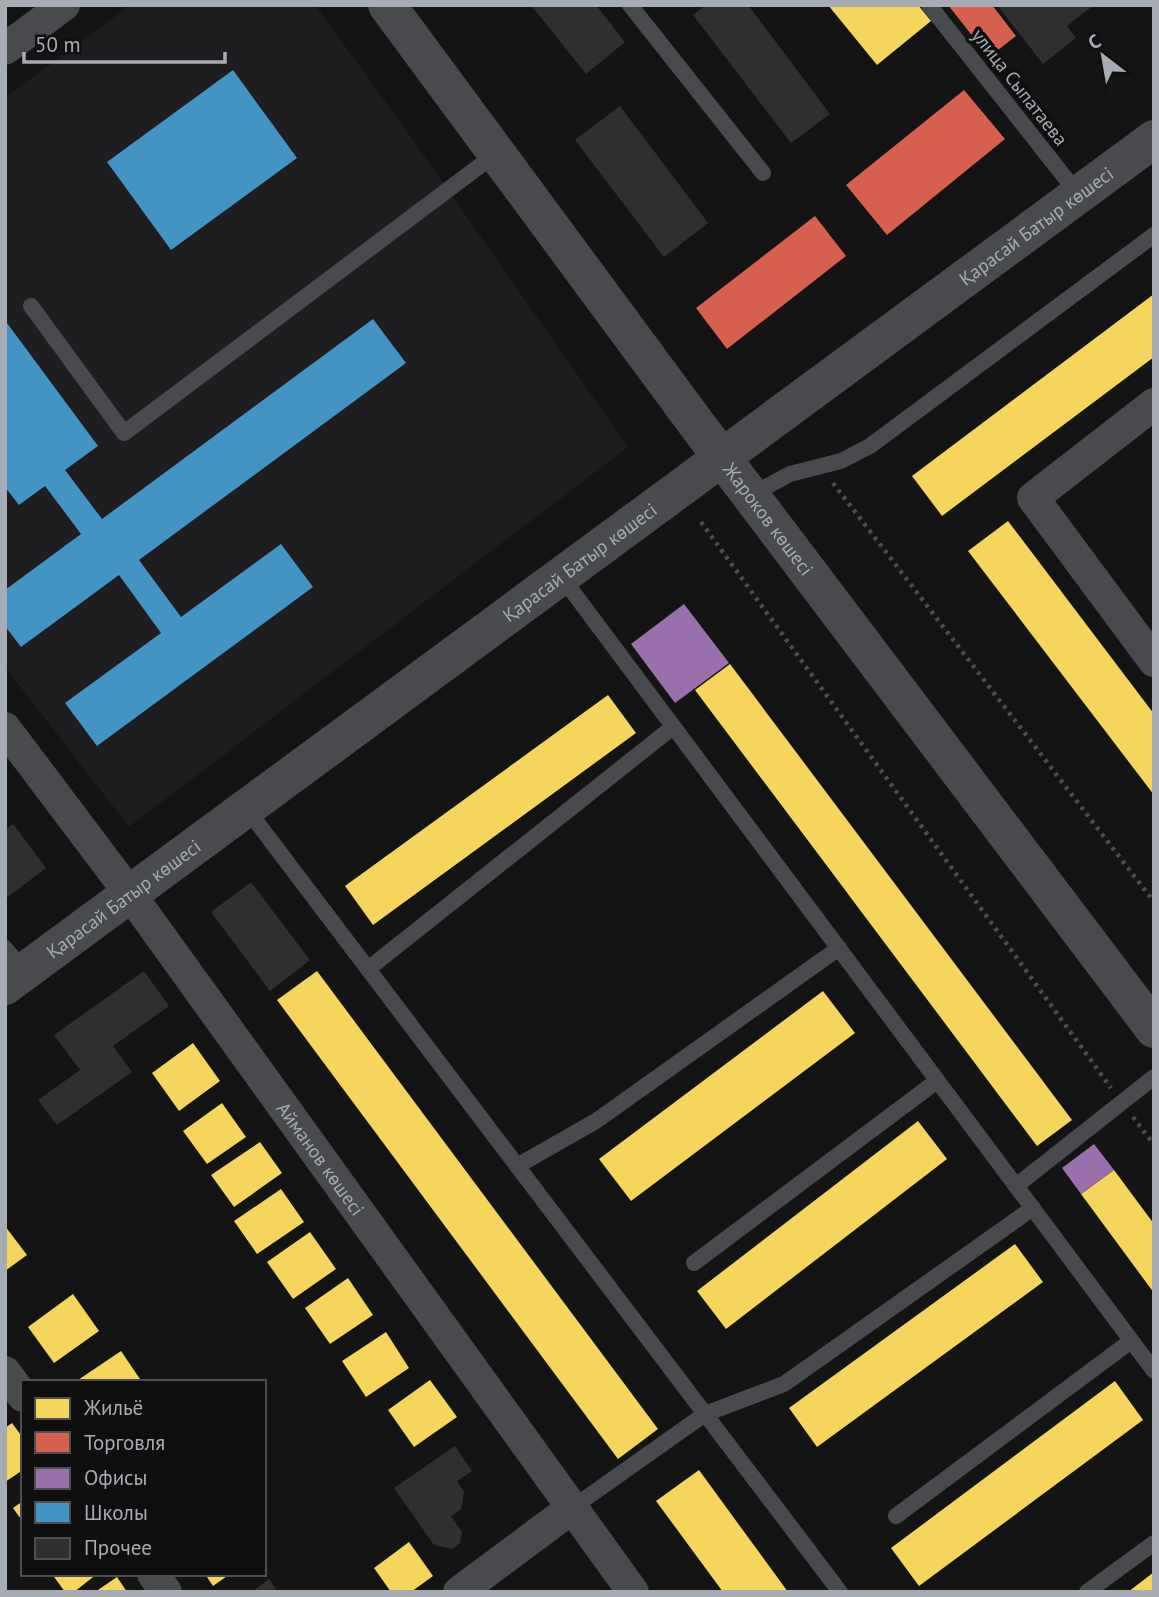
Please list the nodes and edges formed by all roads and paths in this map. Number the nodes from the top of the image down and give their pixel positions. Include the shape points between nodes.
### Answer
1 (64, 5) edge
2 (387, 5) edge
3 (630, 5) edge
4 (929, 5) edge
5 (5, 49) edge
6 (1154, 139) edge
7 (497, 153) junction
8 (763, 173) dead end
9 (1079, 194) junction
10 (1154, 234) edge
11 (31, 306) dead end
12 (1154, 404) edge
13 (722, 457) junction
14 (820, 466) junction
15 (751, 495) junction
16 (701, 522) dead end
17 (561, 576) junction
18 (1154, 662) edge
19 (674, 727) junction
20 (5, 728) edge
21 (246, 808) junction
22 (130, 894) junction
23 (1154, 902) edge
24 (839, 948) junction
25 (12, 969) edge
26 (368, 969) junction
27 (1154, 1029) edge
28 (1154, 1077) edge
29 (937, 1080) junction
30 (1122, 1102) junction
31 (1151, 1136) edge
32 (1154, 1144) edge
33 (517, 1166) junction
34 (1016, 1186) junction
35 (1032, 1208) junction
36 (694, 1263) dead end
37 (1131, 1341) junction
38 (1154, 1371) edge
39 (5, 1373) edge
40 (21, 1393) edge
41 (705, 1413) junction
42 (572, 1508) junction
43 (896, 1516) dead end
44 (1154, 1543) edge
45 (154, 1576) edge
46 (166, 1592) edge
47 (459, 1592) edge
48 (633, 1592) edge
49 (840, 1592) edge
50 (1087, 1592) edge

1 - 5 street
2 - 7 street, Жароков көшесі
3 - 8 lane
4 - 9 lane, улица Сыпатаева
6 - 9 street, Қарасай Батыр көшесі
7 - 11 lane via 124,433
7 - 13 street, Жароков көшесі
9 - 13 street, Қарасай Батыр көшесі
10 - 14 lane via 870,446
12 - 18 street via 1033,498
13 - 15 street, Жароков көшесі
13 - 17 street, Қарасай Батыр көшесі
14 - 15 lane via 790,474
14 - 23 path
15 - 27 street, Жароков көшесі
16 - 30 path
17 - 19 lane
17 - 21 street, Қарасай Батыр көшесі
19 - 24 lane
19 - 26 lane
20 - 22 street, Айманов көшесі
21 - 22 street, Қарасай Батыр көшесі
21 - 26 lane
22 - 25 street, Қарасай Батыр көшесі
22 - 42 street, Айманов көшесі
24 - 29 lane
24 - 33 lane via 596,1121
26 - 33 lane
28 - 30 lane
29 - 34 lane
29 - 36 lane
30 - 31 path
30 - 34 lane
31 - 32 path
33 - 41 lane
34 - 35 lane
35 - 37 lane
35 - 41 lane via 784,1384
37 - 38 lane
37 - 43 lane
39 - 40 street
41 - 42 lane
41 - 49 lane
42 - 47 street
42 - 48 street, Айманов көшесі
44 - 50 lane
45 - 46 street

